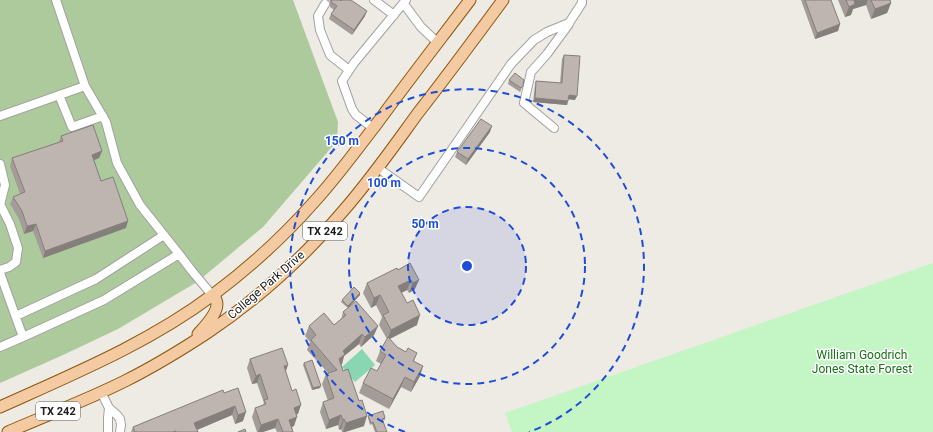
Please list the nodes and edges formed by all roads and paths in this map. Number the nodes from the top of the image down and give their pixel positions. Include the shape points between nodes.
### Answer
1 (56, 0) edge
2 (374, 0) edge
3 (470, 0) edge
4 (503, 0) edge
5 (582, 1) edge
6 (405, 2) edge
7 (325, 4) dead end
8 (394, 15) junction
9 (569, 23) junction
10 (438, 43) junction
11 (349, 70) junction
12 (85, 86) junction
13 (59, 95) junction
14 (0, 116) edge
15 (103, 116) junction
16 (373, 128) junction
17 (554, 128) dead end
18 (0, 164) edge
19 (378, 168) junction
20 (0, 205) edge
21 (164, 235) junction
22 (179, 254) junction
23 (0, 270) edge
24 (0, 273) edge
25 (212, 295) junction
26 (16, 316) junction
27 (23, 337) junction
28 (190, 344) junction
29 (0, 347) edge
30 (101, 392) junction
31 (0, 407) edge
32 (109, 408) junction
33 (8, 432) edge
34 (108, 432) edge
35 (120, 432) edge

1 - 12 lane
2 - 8 lane
3 - 10 main road, TX 242
4 - 19 main road, College Park Drive / TX 242
5 - 9 lane
6 - 8 lane
6 - 10 lane via 421,27
7 - 11 lane via 318,16 320,30 330,55
8 - 11 lane
9 - 17 lane via 532,72 524,103
9 - 19 lane via 534,40 511,64 419,197
10 - 16 main road, TX 242
11 - 16 lane via 342,81 352,109
12 - 13 lane
12 - 15 lane
13 - 14 lane
13 - 15 lane via 72,127
15 - 21 lane via 117,163 140,205
16 - 25 main road, TX 242 via 337,176 290,228
18 - 20 lane via 5,185
19 - 28 main road, College Park Drive / TX 242 via 331,224 282,274 235,313
20 - 23 lane via 18,248 16,262
21 - 22 lane
21 - 26 lane via 96,279
22 - 25 lane
22 - 27 lane via 104,300
24 - 26 lane
25 - 28 main road via 216,300 216,310
25 - 31 main road, TX 242 via 181,317 97,364
26 - 27 lane
27 - 29 lane
28 - 30 main road, College Park Drive / TX 242
30 - 32 lane
30 - 33 main road, College Park Drive / TX 242
32 - 34 lane
32 - 35 lane via 120,420

